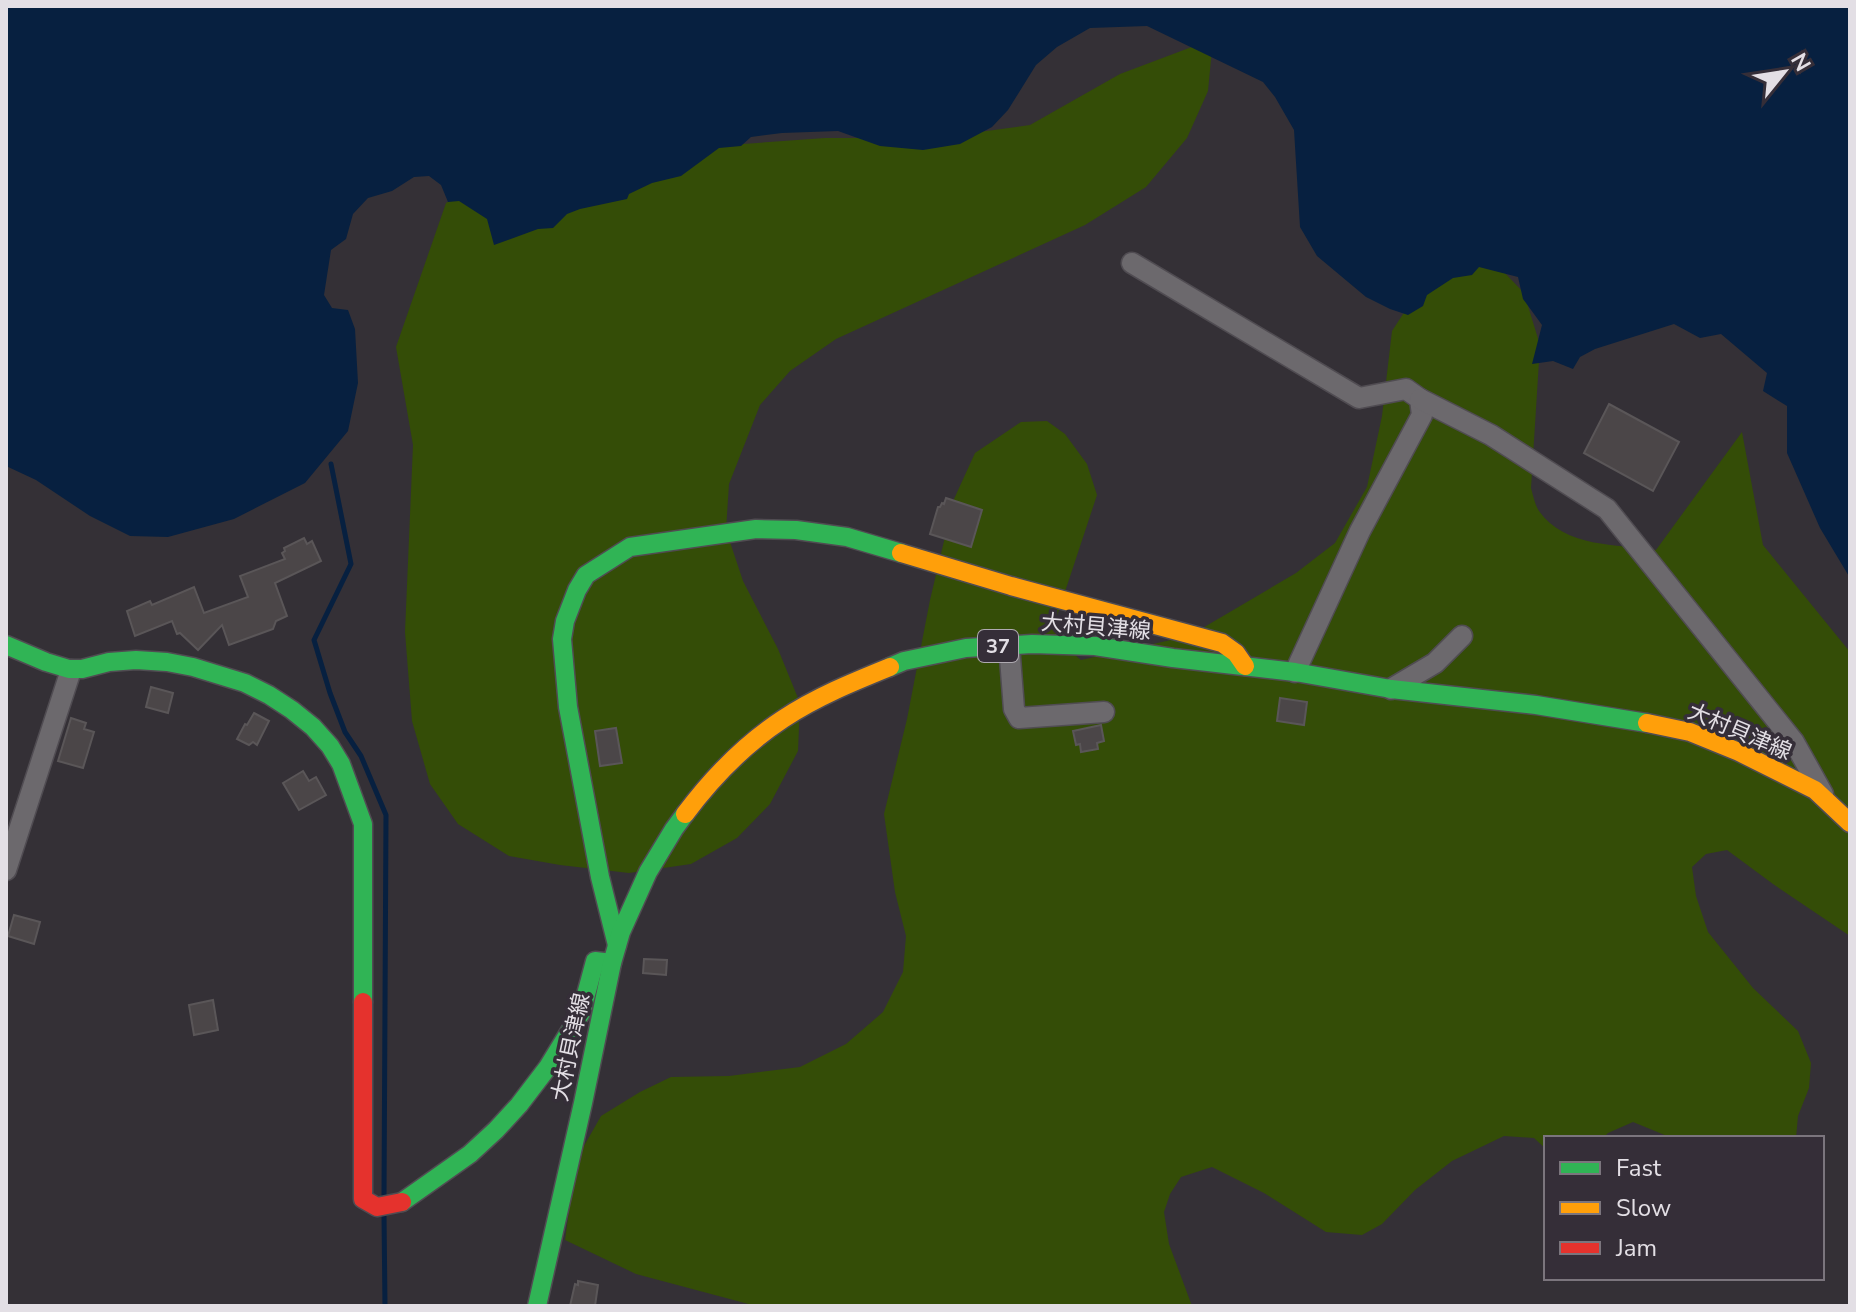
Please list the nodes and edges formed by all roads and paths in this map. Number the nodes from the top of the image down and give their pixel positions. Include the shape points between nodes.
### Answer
1 (1132, 263) dead end
2 (1420, 399) junction
3 (1462, 636) dead end
4 (6, 645) edge
5 (1009, 645) junction
6 (1245, 666) junction
7 (71, 670) junction
8 (1295, 672) junction
9 (1391, 689) junction
10 (1104, 712) dead end
11 (1827, 801) junction
12 (1850, 823) edge
13 (6, 870) edge
14 (614, 954) junction
15 (537, 1306) edge

1 - 2 street via 1359,398 1406,389
2 - 8 street via 1422,415 1360,531
2 - 11 street via 1491,435 1607,509 1794,742
3 - 9 street via 1435,663
4 - 7 street
5 - 6 street, 大村貝津線 / 37 via 1095,646
5 - 10 street via 1019,718
5 - 14 street, 大村貝津線 / 37 via 904,661 783,719 705,788 674,829 648,872
6 - 8 street, 大村貝津線 / 37
6 - 14 street via 1222,643 847,537 756,529 630,547 586,575 562,639 568,707
7 - 13 street
7 - 14 street via 139,660 226,675 307,721 331,747 363,824 363,1199 377,1207 401,1203 496,1130 548,1067 581,1013 595,961
8 - 9 street, 大村貝津線 / 37
9 - 11 street, 大村貝津線 / 37 via 1536,705 1690,732 1815,790
11 - 12 street, 大村貝津線 / 37
14 - 15 street, 大村貝津線 / 37

